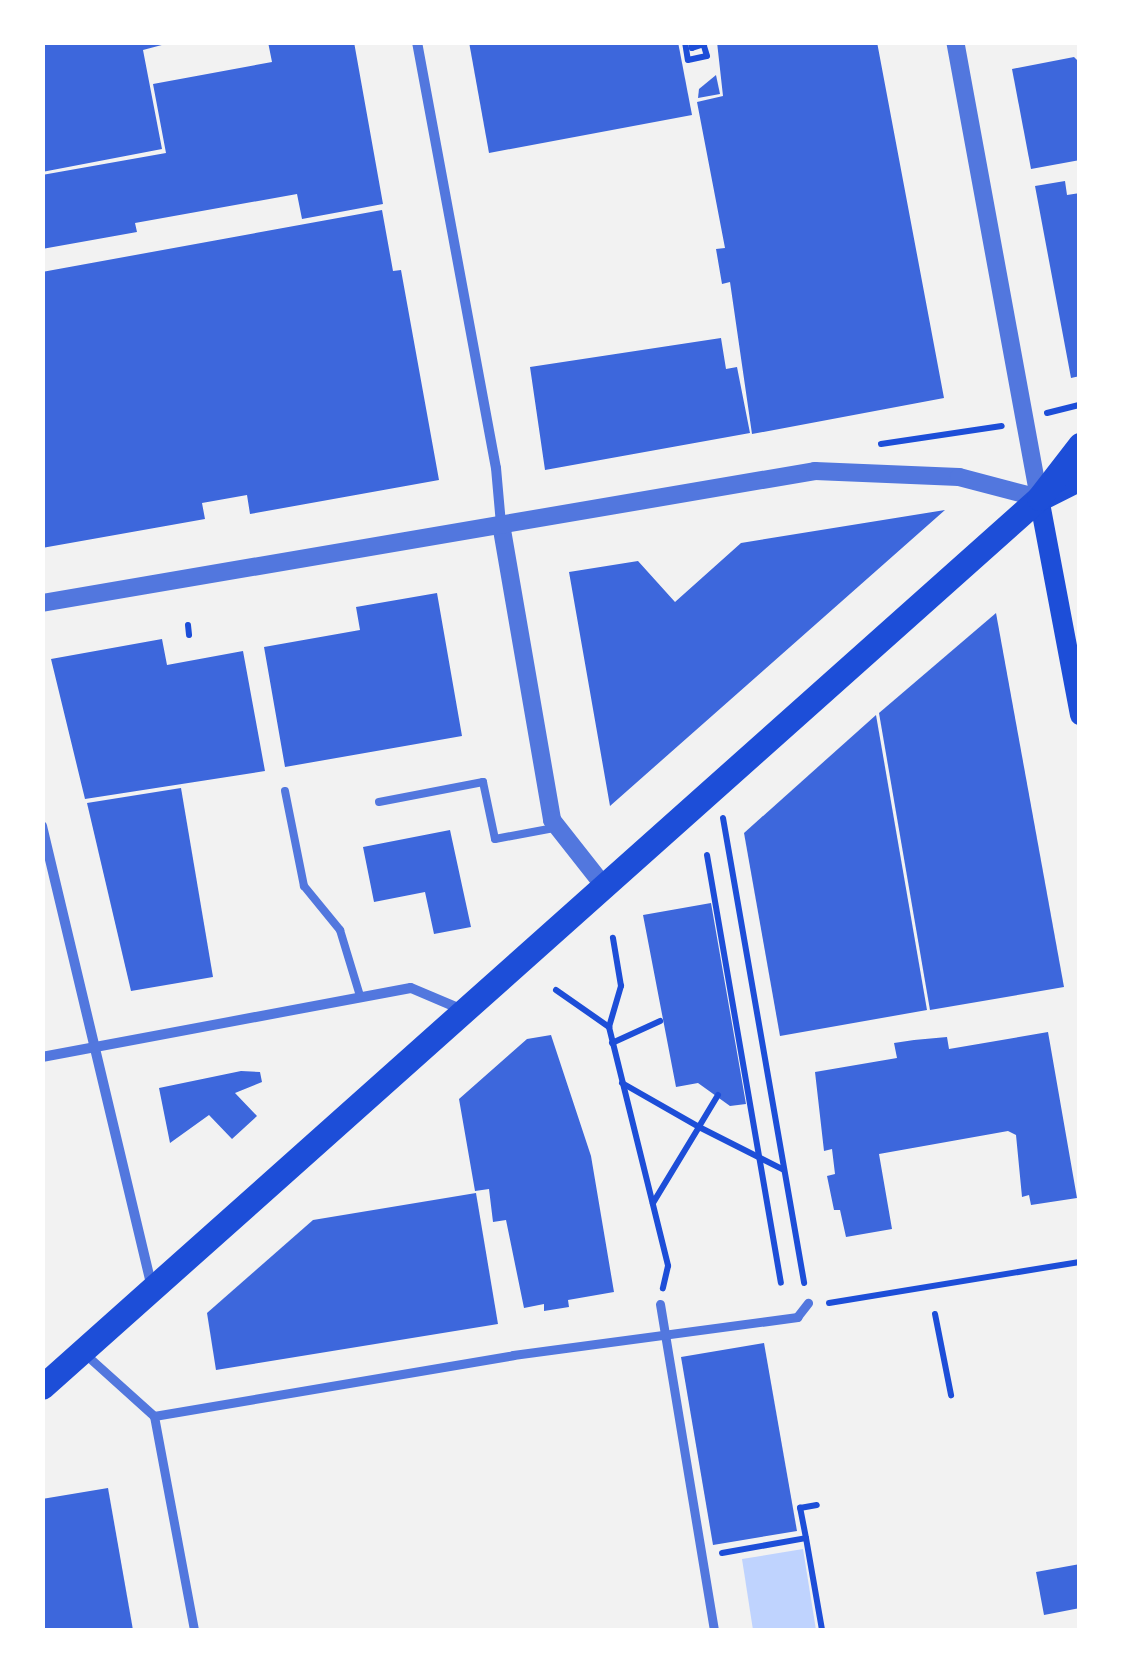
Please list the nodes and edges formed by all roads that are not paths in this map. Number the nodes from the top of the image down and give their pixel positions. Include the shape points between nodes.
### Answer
1 (417, 42) edge
2 (955, 42) edge
3 (1080, 445) edge
4 (1080, 478) edge
5 (1039, 498) junction
6 (501, 524) junction
7 (42, 603) edge
8 (1080, 714) edge
9 (285, 792) dead end
10 (380, 802) dead end
11 (42, 826) edge
12 (554, 828) junction
13 (604, 886) junction
14 (360, 996) junction
15 (464, 1010) junction
16 (95, 1047) junction
17 (42, 1056) edge
18 (152, 1290) junction
19 (808, 1303) road end
20 (660, 1304) road end
21 (665, 1337) junction
22 (83, 1352) junction
23 (42, 1387) edge
24 (154, 1416) junction
25 (194, 1630) edge
26 (714, 1630) edge

1 - 6 street
2 - 5 street
3 - 5 main road
4 - 5 main road
5 - 6 street via 959,477 815,472
5 - 8 main road
5 - 13 main road
6 - 7 street
6 - 12 street
9 - 14 lane via 304,886 340,930
10 - 12 lane via 483,782 496,840
11 - 16 street
12 - 13 street
13 - 15 main road
14 - 15 street via 412,988
14 - 16 street
15 - 18 main road
16 - 17 street
16 - 18 street
18 - 22 main road
19 - 21 street via 797,1317
20 - 21 street
21 - 24 street via 513,1355
21 - 26 street
22 - 23 main road
22 - 24 street
24 - 25 street

